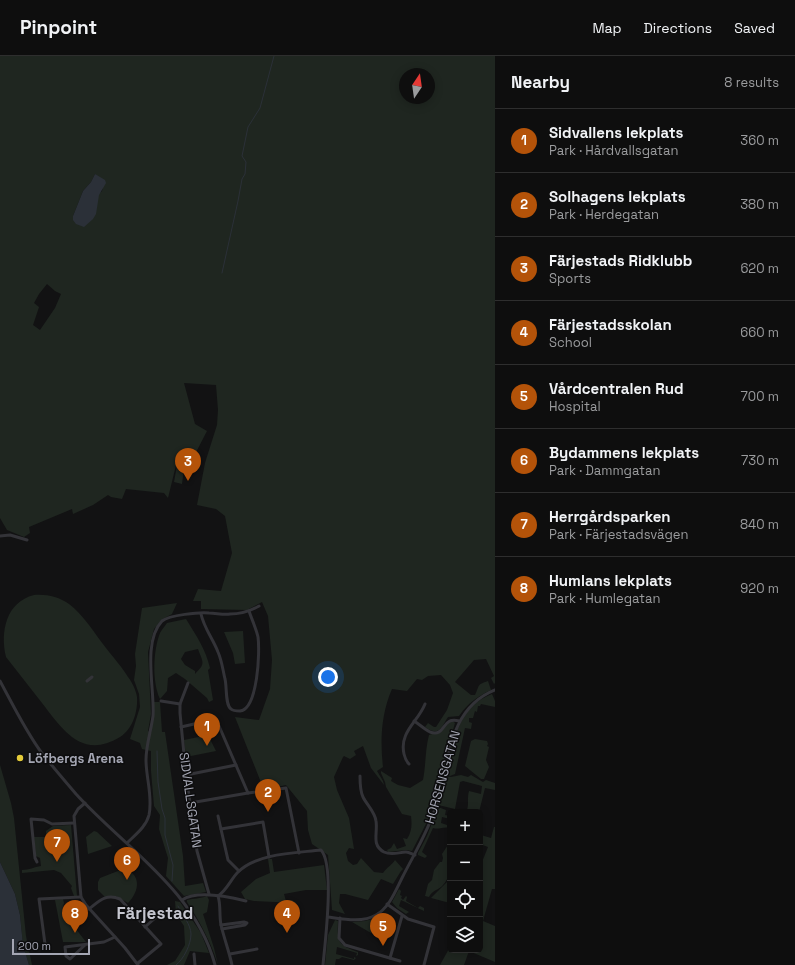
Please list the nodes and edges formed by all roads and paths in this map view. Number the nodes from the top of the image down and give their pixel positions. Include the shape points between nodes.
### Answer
1 (0, 536) edge
2 (27, 540) dead end
3 (259, 606) dead end
4 (249, 611) junction
5 (201, 614) junction
6 (92, 677) dead end
7 (0, 681) edge
8 (87, 681) dead end
9 (188, 683) dead end
10 (495, 690) edge
11 (161, 701) dead end
12 (180, 704) junction
13 (425, 704) dead end
14 (414, 720) junction
15 (459, 721) junction
16 (181, 727) junction
17 (409, 764) dead end
18 (236, 765) junction
19 (186, 775) junction
20 (360, 776) dead end
21 (248, 793) junction
22 (85, 803) junction
23 (190, 803) junction
24 (218, 816) dead end
25 (74, 823) junction
26 (222, 829) junction
27 (127, 843) junction
28 (299, 853) junction
29 (415, 855) junction
30 (270, 857) junction
31 (37, 862) dead end
32 (238, 871) junction
33 (209, 894) junction
34 (218, 896) junction
35 (80, 897) junction
36 (182, 900) junction
37 (246, 901) dead end
38 (387, 904) junction
39 (89, 909) junction
40 (163, 911) dead end
41 (402, 916) junction
42 (328, 917) junction
43 (340, 918) junction
44 (221, 925) junction
45 (145, 927) junction
46 (222, 929) junction
47 (115, 937) junction
48 (45, 944) dead end
49 (85, 945) junction
50 (257, 949) dead end
51 (194, 954) dead end
52 (230, 954) junction
53 (390, 958) junction
54 (400, 961) dead end
55 (138, 964) edge
56 (195, 965) edge
57 (215, 965) edge
58 (232, 965) edge
59 (323, 965) edge
60 (424, 965) edge

1 - 2 street via 10,534
3 - 4 street
4 - 5 street via 229,615
4 - 5 street via 258,637 258,664 248,706 238,711 228,706 226,682 219,654 203,624
5 - 27 street via 172,616 163,621 154,638 151,650 153,714 146,750 149,815 144,826
6 - 8 street
7 - 22 street via 41,751
9 - 12 street, SIDVALLSGATAN
10 - 15 street, HORSENSGATAN via 477,700
11 - 12 street
12 - 16 street, SIDVALLSGATAN
13 - 14 street
14 - 15 street, HORSENSGATAN via 430,732 436,733 449,720
14 - 17 street via 404,736 403,750 405,760
15 - 29 street, HORSENSGATAN via 436,806
16 - 18 street via 216,719
16 - 19 street, SIDVALLSGATAN
18 - 19 street
18 - 21 street
19 - 23 street, SIDVALLSGATAN
20 - 29 street via 363,797 376,819 377,845 385,853 407,852
21 - 23 street
21 - 28 street via 286,788
22 - 25 street via 75,812
22 - 27 street
23 - 33 street, SIDVALLSGATAN via 197,851
24 - 26 street
25 - 31 street via 52,824 44,820 31,819
25 - 35 street
26 - 30 street via 263,822
26 - 32 street via 228,860
27 - 36 street
28 - 30 street
28 - 42 street via 322,850 324,853
29 - 38 street, HORSENSGATAN
30 - 32 street via 248,864
32 - 34 street
33 - 34 street
33 - 36 street
34 - 37 street
34 - 44 street
35 - 39 street
35 - 48 street via 38,899
36 - 57 street via 200,926
38 - 41 street
38 - 43 street, HORSENSGATAN via 369,918
39 - 45 street via 99,900 115,897 120,899
39 - 47 street
40 - 45 street
41 - 53 street
41 - 60 street via 434,927
42 - 43 street, HORSENSGATAN
42 - 59 street
43 - 53 street via 339,938 345,945
44 - 46 street
44 - 46 street via 247,923
45 - 55 street via 161,944
46 - 52 street
47 - 49 street
47 - 55 street
49 - 49 street via 64,947 66,956 70,960
50 - 52 street
51 - 56 street
52 - 58 street
53 - 54 street

